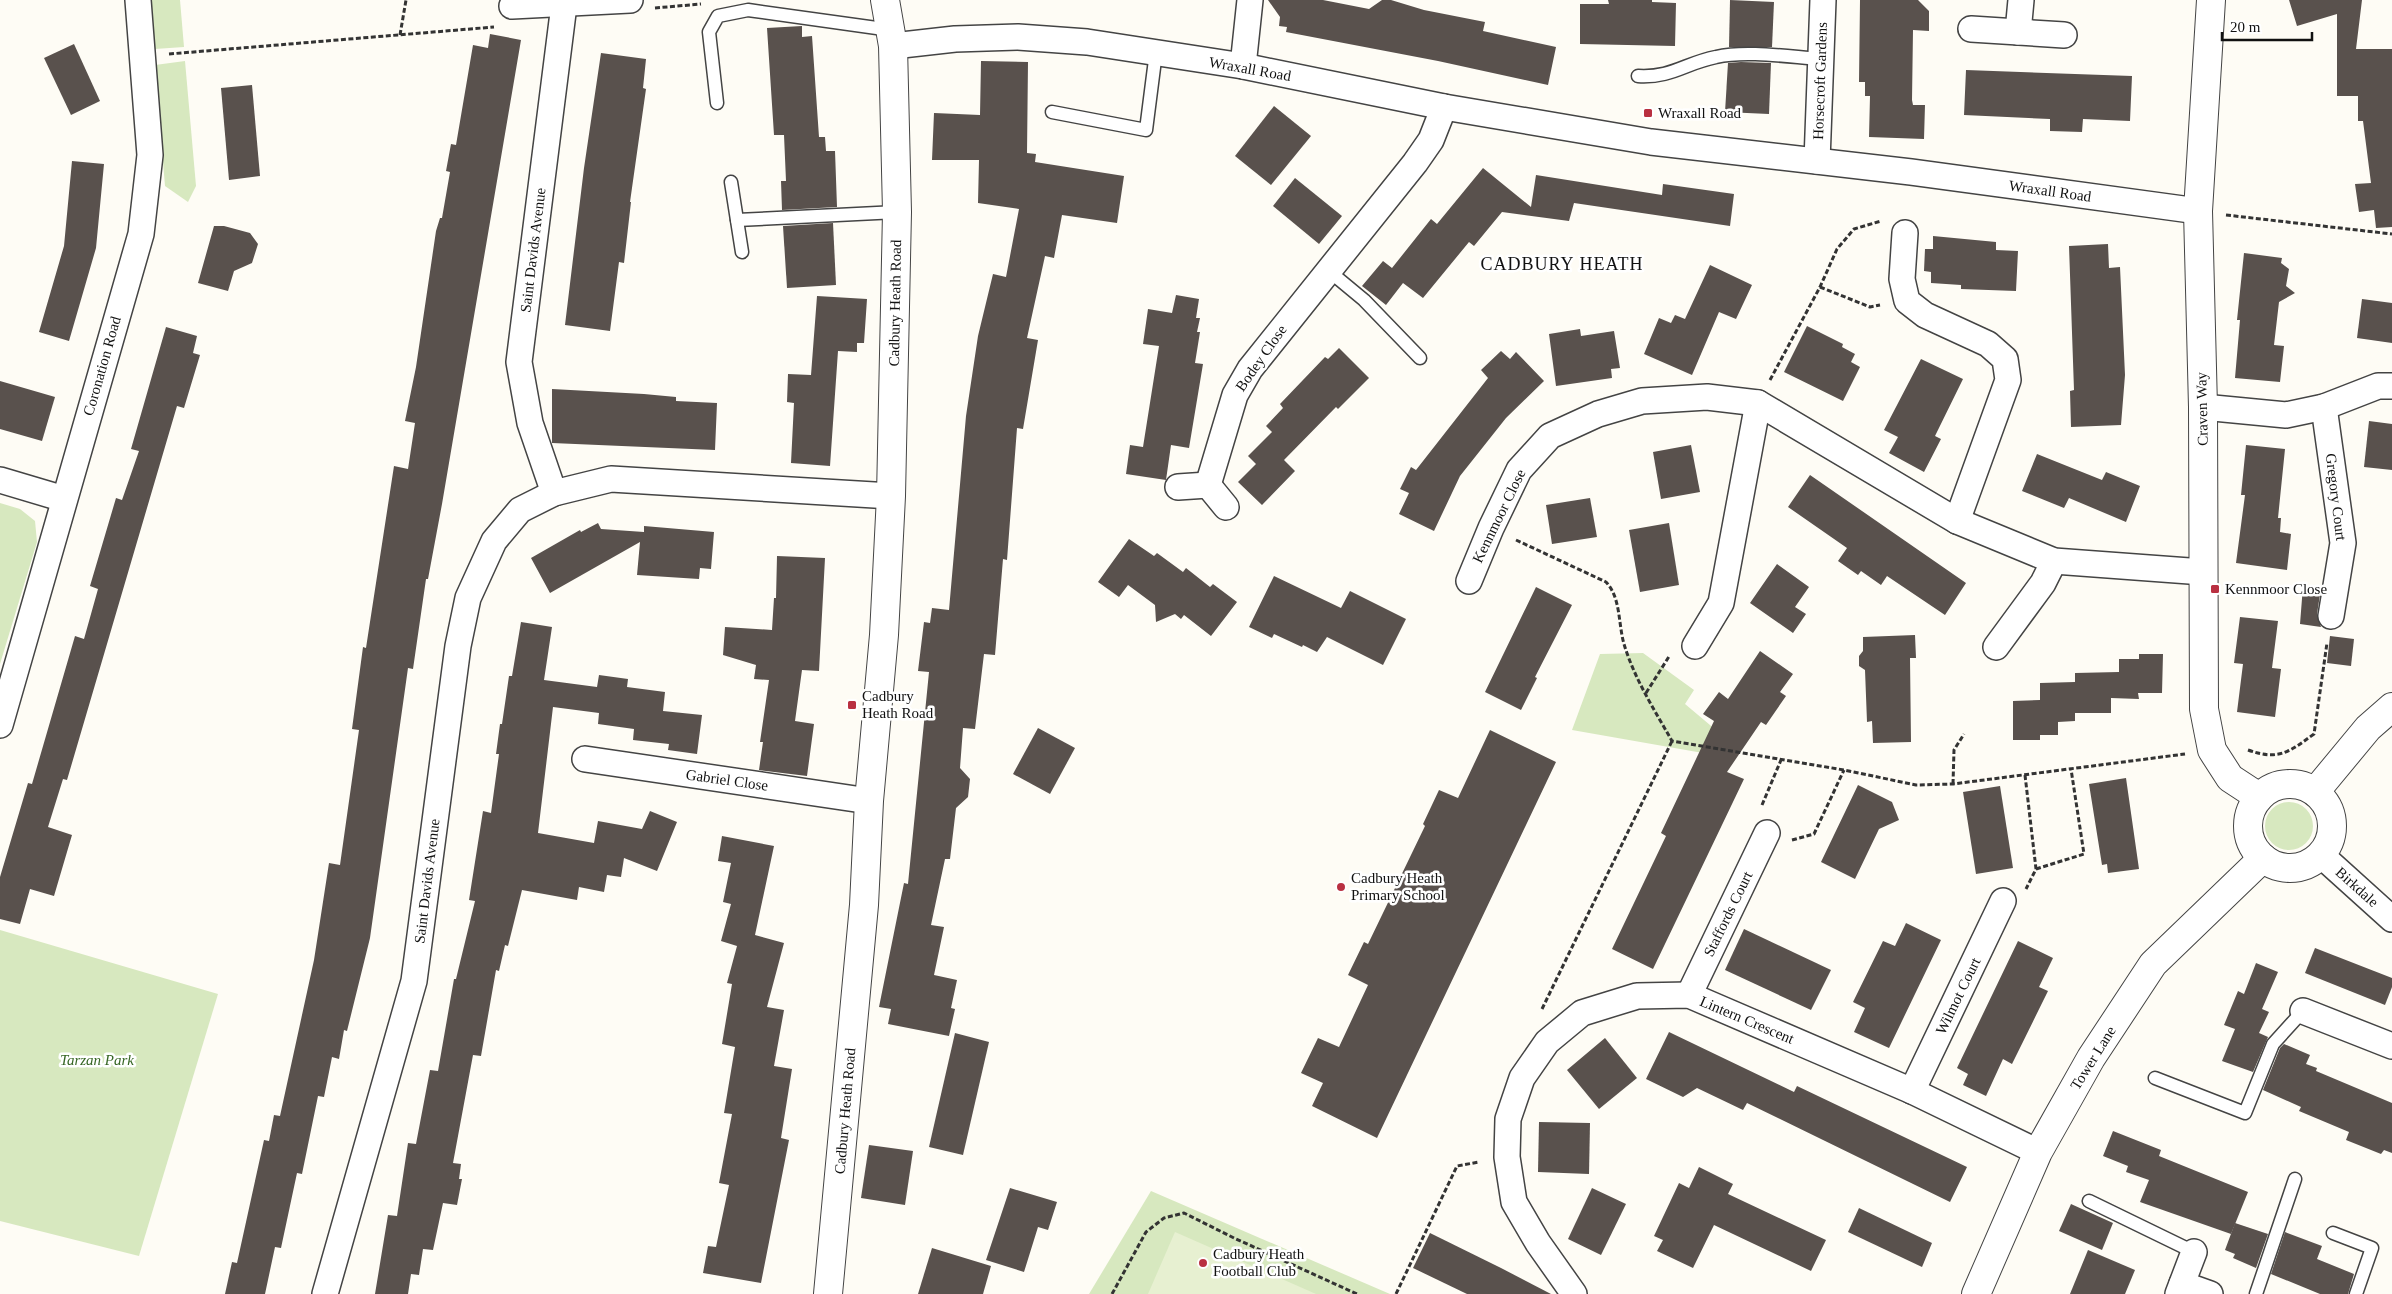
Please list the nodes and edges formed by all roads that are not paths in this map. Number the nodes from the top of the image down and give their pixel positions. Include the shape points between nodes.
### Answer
1 (138, 0) edge
2 (630, 0) edge
3 (885, 0) edge
4 (1250, 0) edge
5 (1823, 0) edge
6 (2021, 0) edge
7 (2211, 0) edge
8 (564, 4) junction
9 (512, 6) dead end
10 (1971, 29) dead end
11 (2018, 32) junction
12 (2064, 35) dead end
13 (892, 38) junction
14 (1156, 52) junction
15 (1821, 59) junction
16 (1243, 66) junction
17 (1638, 76) dead end
18 (717, 103) dead end
19 (1444, 107) junction
20 (1052, 112) dead end
21 (1817, 161) junction
22 (731, 182) dead end
23 (2198, 211) junction
24 (897, 212) junction
25 (737, 220) junction
26 (1905, 233) road end
27 (742, 252) dead end
28 (1329, 271) junction
29 (1420, 358) dead end
30 (2392, 386) edge
31 (1758, 403) junction
32 (2203, 407) junction
33 (2324, 407) junction
34 (0, 480) edge
35 (1208, 485) junction
36 (1178, 487) dead end
37 (554, 493) junction
38 (891, 496) junction
39 (64, 499) junction
40 (1226, 507) dead end
41 (1958, 521) junction
42 (2054, 561) junction
43 (2203, 572) junction
44 (1469, 581) dead end
45 (2330, 616) road end
46 (1695, 646) road end
47 (1996, 647) dead end
48 (2392, 707) edge
49 (0, 725) edge
50 (585, 759) dead end
51 (2315, 792) junction
52 (2259, 797) junction
53 (869, 801) junction
54 (1767, 834) dead end
55 (2321, 855) junction
56 (2263, 858) junction
57 (2003, 901) road end
58 (2392, 919) edge
59 (1689, 996) junction
60 (2303, 1011) joint
61 (2392, 1046) edge
62 (2155, 1078) dead end
63 (1912, 1091) junction
64 (2038, 1152) junction
65 (2295, 1179) dead end
66 (2089, 1201) dead end
67 (2333, 1232) dead end
68 (2194, 1252) joint
69 (2180, 1289) edge
70 (325, 1294) edge
71 (828, 1294) edge
72 (1574, 1294) edge
73 (1976, 1294) edge
74 (2210, 1294) edge
75 (2256, 1294) edge
76 (2356, 1294) edge

1 - 39 street, Coronation Road via 150,155 141,234
2 - 8 street
3 - 13 street, Cadbury Heath Road
4 - 16 street
5 - 15 street, Horsecroft Gardens
6 - 11 street
7 - 23 street, Craven Way
8 - 9 street
8 - 37 street, Saint Davids Avenue via 519,362 530,423
10 - 11 street
11 - 12 street
13 - 14 street, Wraxall Road via 1018,37
13 - 18 lane via 748,10 718,16 709,32
13 - 24 street, Cadbury Heath Road
14 - 16 street, Wraxall Road
14 - 20 lane via 1146,130
15 - 17 lane via 1717,56 1670,74
15 - 21 street, Horsecroft Gardens
16 - 19 street, Wraxall Road
19 - 21 street, Wraxall Road via 1651,142
19 - 28 street, Bodey Close via 1431,140
21 - 23 street, Wraxall Road
22 - 25 lane
23 - 32 street, Craven Way
24 - 25 lane
24 - 38 street, Cadbury Heath Road
25 - 27 lane
26 - 41 street via 1902,279 1907,301 1925,314 1988,344 2005,359 2008,380
28 - 29 lane via 1364,300
28 - 35 street, Bodey Close via 1250,369 1235,395
30 - 33 street via 2378,386
31 - 41 street, Kennmoor Close
31 - 44 street, Kennmoor Close via 1707,397 1642,401 1598,414 1550,436 1519,470
31 - 46 street via 1720,603
32 - 33 street via 2286,415
32 - 43 street, Craven Way
33 - 45 street, Gregory Court via 2343,543
34 - 39 street
35 - 36 street
35 - 40 street
37 - 38 street, Saint Davids Avenue via 611,479
37 - 70 street, Saint Davids Avenue via 520,510 494,540 468,598 458,646 414,981
38 - 53 street, Cadbury Heath Road via 884,635
39 - 49 street, Coronation Road
41 - 42 street, Kennmoor Close
42 - 43 street, Kennmoor Close
42 - 47 street via 2043,583
43 - 52 street, Craven Way via 2204,709 2212,750 2230,778
48 - 51 street via 2368,728
50 - 53 street, Gabriel Close
51 - 52 street via 2294,783 2270,788
51 - 55 street via 2327,805 2332,820 2332,836
52 - 56 street via 2248,818 2248,833
53 - 71 street, Cadbury Heath Road via 864,905
54 - 59 street, Staffords Court
55 - 56 street via 2309,864 2286,868
55 - 58 street, Birkdale
56 - 64 street, Tower Lane via 2153,964 2090,1058
57 - 63 street, Wilmot Court
59 - 63 street, Lintern Crescent
59 - 72 street, Lintern Crescent via 1637,996 1582,1012 1547,1042 1522,1078 1508,1119 1507,1157 1514,1202
60 - 61 street
60 - 62 lane via 2273,1044 2245,1113
63 - 64 street, Lintern Crescent
64 - 73 street, Tower Lane
65 - 75 lane
66 - 68 lane
67 - 76 lane via 2372,1248
68 - 69 street
69 - 74 street

